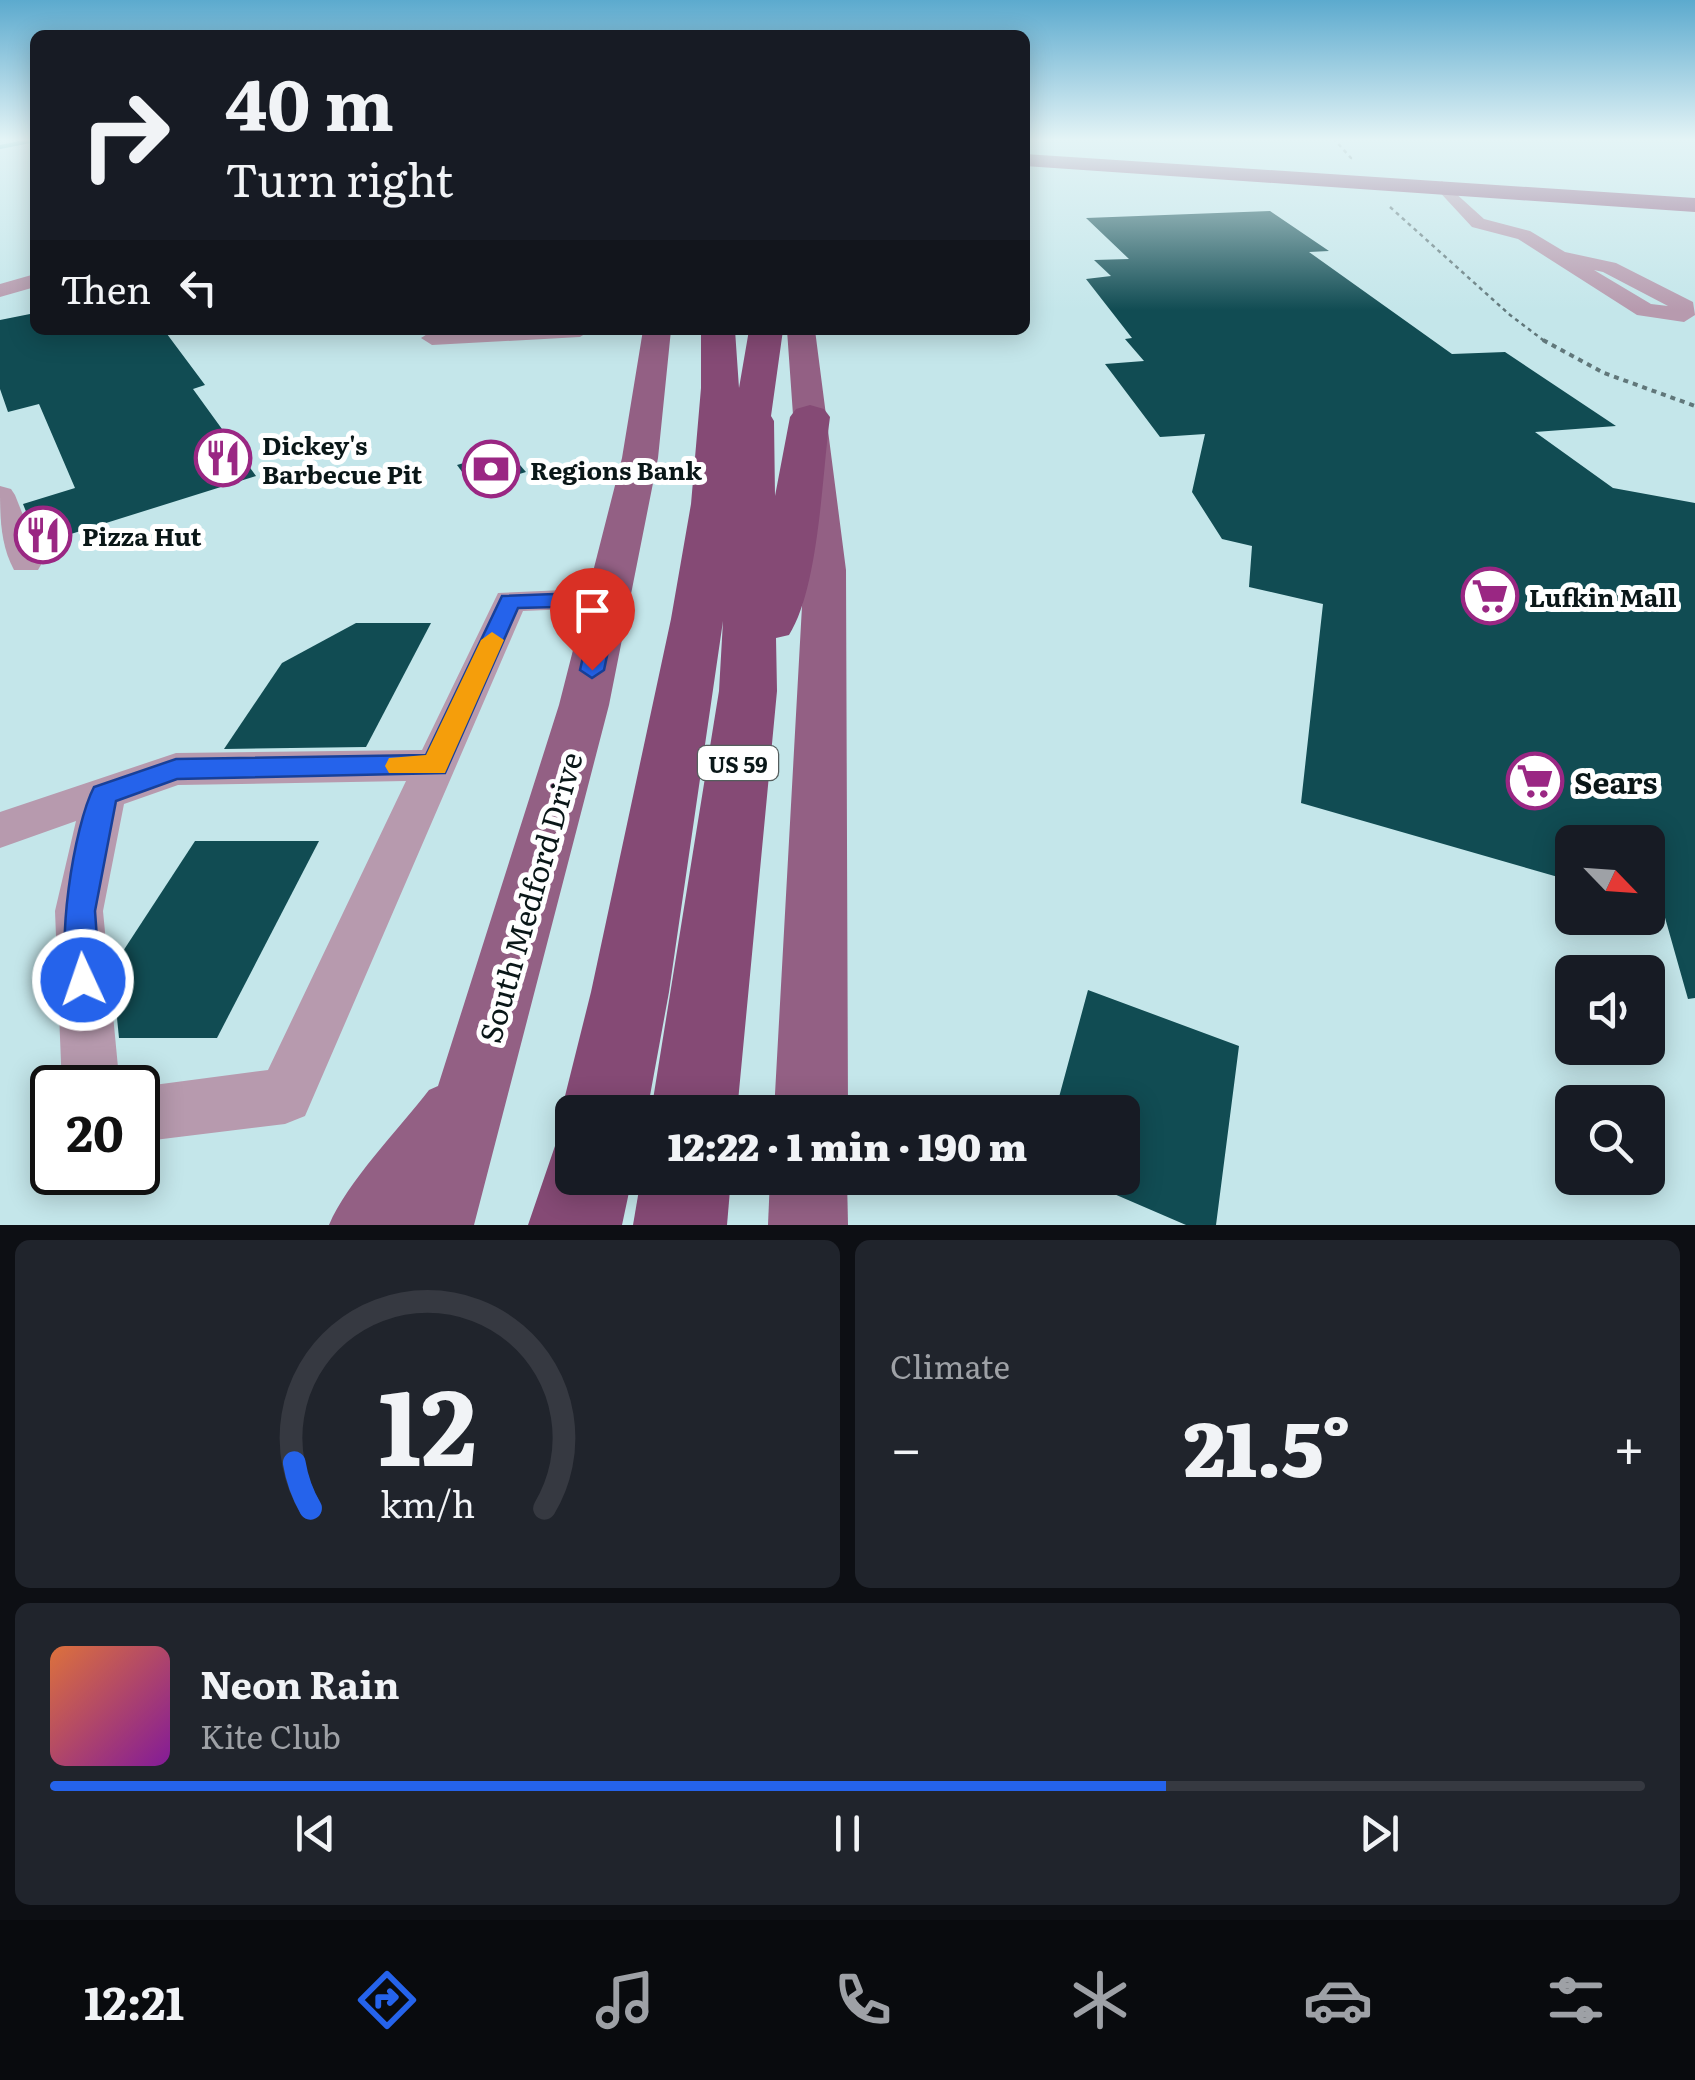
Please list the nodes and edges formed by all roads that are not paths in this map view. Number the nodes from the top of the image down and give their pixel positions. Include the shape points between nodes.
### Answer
1 (1444, 195) edge
2 (1566, 195) edge
3 (1695, 205) edge
4 (1478, 223) junction
5 (1508, 253) dead end
6 (1551, 254) junction
7 (30, 267) edge
8 (30, 269) edge
9 (0, 271) edge
10 (0, 291) edge
11 (460, 335) edge
12 (656, 335) edge
13 (688, 335) edge
14 (718, 335) edge
15 (750, 335) edge
16 (767, 335) edge
17 (800, 335) edge
18 (432, 338) dead end
19 (782, 414) junction
20 (0, 495) edge
21 (26, 563) dead end
22 (608, 599) junction
23 (698, 606) junction
24 (435, 766) junction
25 (104, 794) junction
26 (0, 830) edge
27 (87, 1065) edge
28 (607, 1095) edge
29 (696, 1095) edge
30 (811, 1095) edge
31 (160, 1110) edge
32 (583, 1195) edge
33 (684, 1195) edge
34 (809, 1195) edge
35 (419, 1223) edge
36 (575, 1225) edge
37 (680, 1225) edge
38 (808, 1225) edge

1 - 4 street
2 - 3 main road
4 - 5 street
4 - 6 street via 1524,235
6 - 6 street via 1645,310 1684,314 1685,307 1609,266
7 - 9 street
8 - 10 street
11 - 18 street
12 - 22 main road, South Medford Drive via 640,458
13 - 23 highway
14 - 23 highway, US 59 via 719,469
15 - 19 highway
16 - 19 highway, US 59
17 - 19 main road
19 - 29 highway, US 59
19 - 30 main road via 825,570
20 - 21 street
22 - 24 street via 510,601
22 - 35 main road, South Medford Drive via 584,706 474,1090 393,1200
23 - 28 highway, US 59
24 - 25 street via 176,769
24 - 31 street via 285,1096
25 - 26 street
25 - 27 street via 80,911
32 - 36 highway
33 - 37 highway
34 - 38 main road

